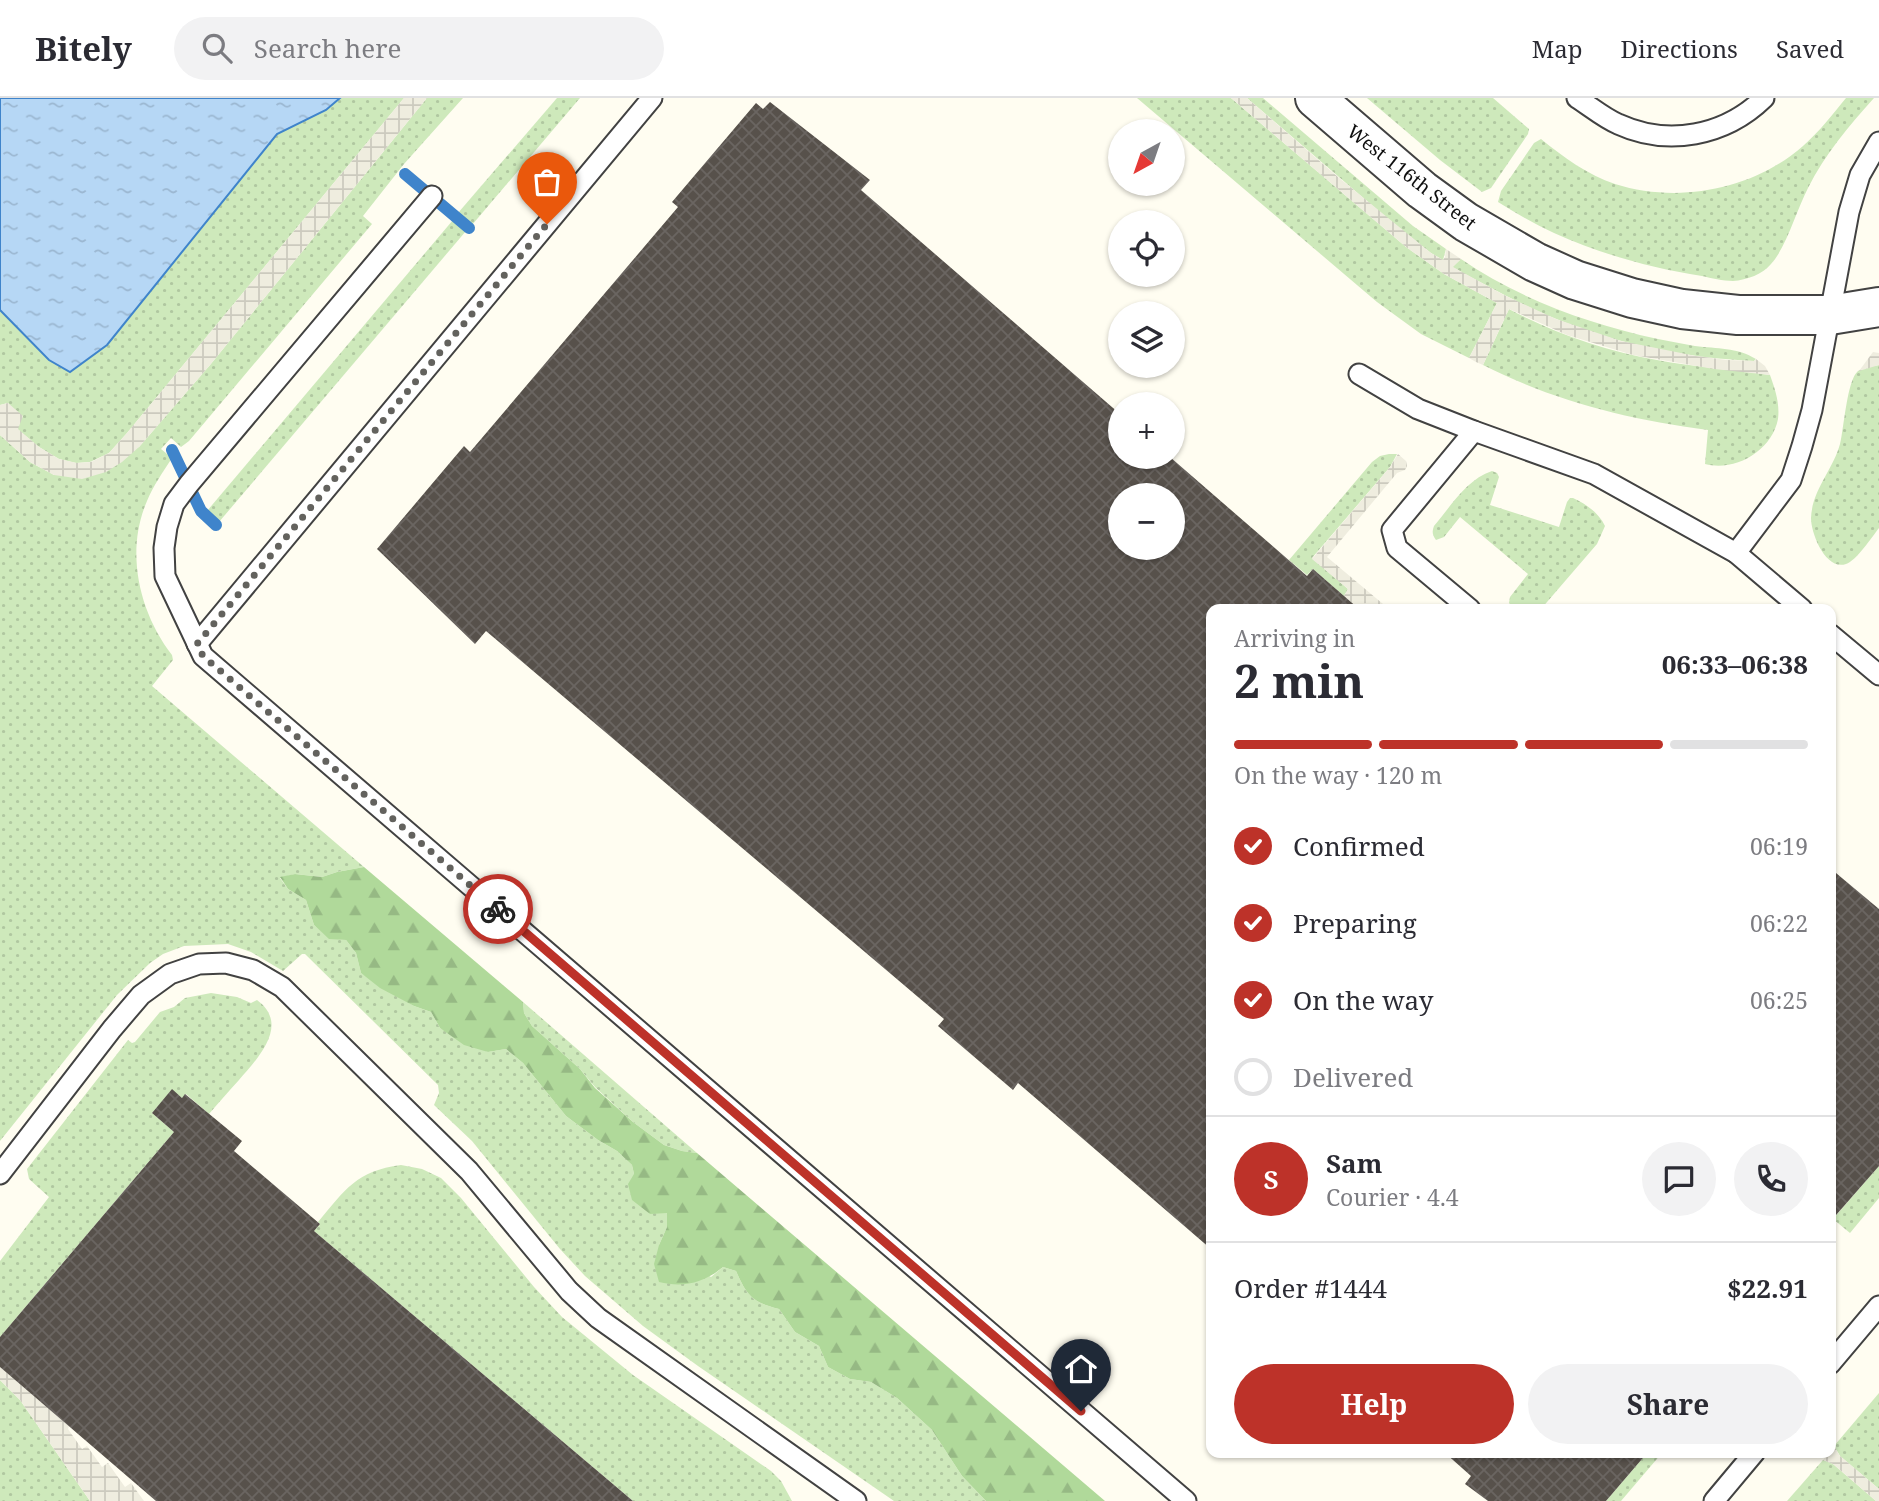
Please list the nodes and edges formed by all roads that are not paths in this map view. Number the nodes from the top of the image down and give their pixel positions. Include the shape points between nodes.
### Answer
1 (652, 98) edge
2 (1315, 98) edge
3 (1577, 98) edge
4 (1763, 98) edge
5 (1879, 142) edge
6 (432, 196) dead end
7 (1879, 307) edge
8 (1830, 314) junction
9 (1359, 374) dead end
10 (1474, 431) junction
11 (1736, 553) junction
12 (1464, 604) edge
13 (1796, 604) edge
14 (1836, 639) edge
15 (197, 644) junction
16 (1879, 676) edge
17 (0, 1174) edge
18 (1879, 1306) edge
19 (1836, 1357) edge
20 (1750, 1458) edge
21 (856, 1501) edge
22 (1186, 1501) edge
23 (1714, 1501) edge

1 - 15 lane
2 - 8 street, West 116th Street via 1466,222 1575,280 1682,309 1738,315
3 - 4 lane via 1616,124 1647,135 1679,136 1728,124
5 - 8 lane via 1860,175 1849,212
6 - 15 lane via 174,504 164,548 165,576
7 - 8 street, West 116th Street
8 - 11 lane via 1812,410 1791,480
9 - 10 lane via 1418,409
10 - 11 lane via 1594,474
10 - 12 lane via 1392,530 1397,548
11 - 13 lane
14 - 16 lane
15 - 22 lane via 203,656
17 - 21 lane via 141,995 170,974 199,964 226,962 253,970 282,987 469,1171 569,1291 598,1318
18 - 19 lane
20 - 23 lane

